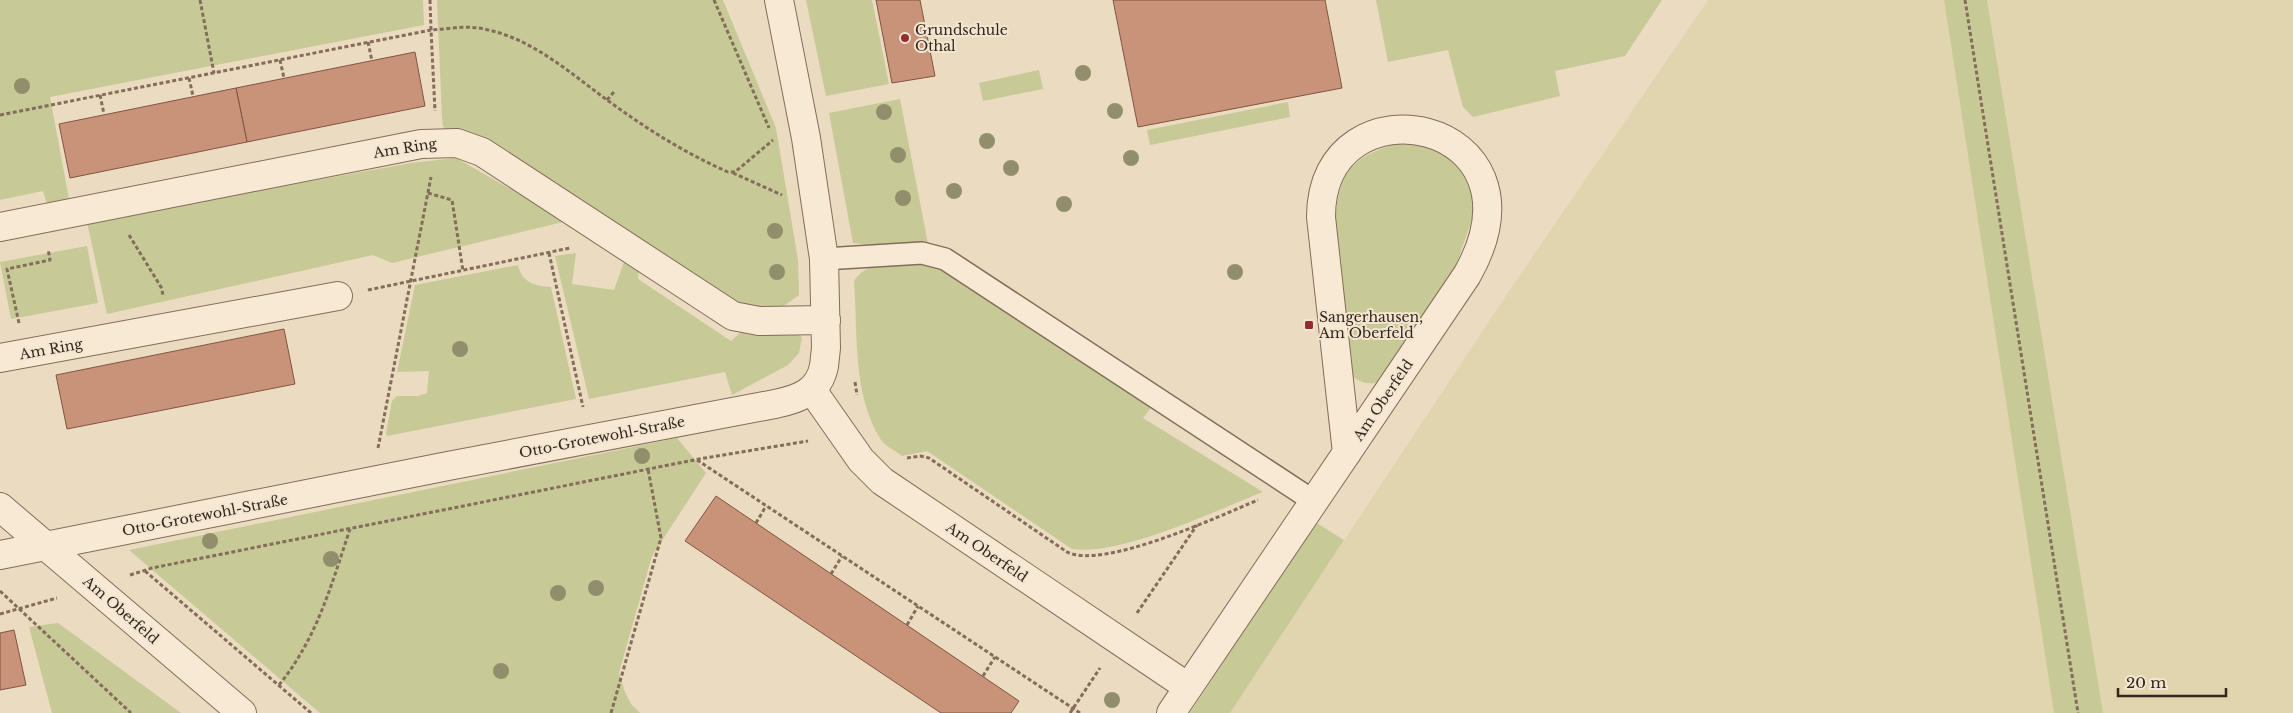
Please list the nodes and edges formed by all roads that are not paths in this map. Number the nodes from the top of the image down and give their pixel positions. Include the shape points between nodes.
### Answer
1 (779, 0) edge
2 (0, 228) edge
3 (824, 259) junction
4 (338, 296) road end
5 (826, 320) junction
6 (13, 356) edge
7 (812, 390) junction
8 (1348, 453) junction
9 (1315, 502) junction
10 (0, 507) edge
11 (47, 546) junction
12 (0, 555) edge
13 (1188, 687) junction
14 (242, 713) edge
15 (1171, 713) edge

1 - 3 street via 806,138
2 - 5 street, Am Ring via 438,142 457,143 482,152 733,316 759,321
3 - 5 street
3 - 9 lane via 922,253 945,259
4 - 6 street, Am Ring
5 - 7 street via 822,374
7 - 11 street, Otto-Grotewohl-Straße via 793,400 775,404
7 - 13 street, Am Oberfeld via 870,470 892,488
8 - 8 street, Am Oberfeld via 1467,275 1485,237 1487,206 1478,170 1451,142 1422,130 1394,129 1365,139 1339,160 1322,196 1321,217
8 - 9 street, Am Oberfeld
9 - 13 street, Am Oberfeld
10 - 11 street, Am Oberfeld
11 - 12 street, Otto-Grotewohl-Straße
11 - 14 street, Am Oberfeld
13 - 15 street, Am Oberfeld

